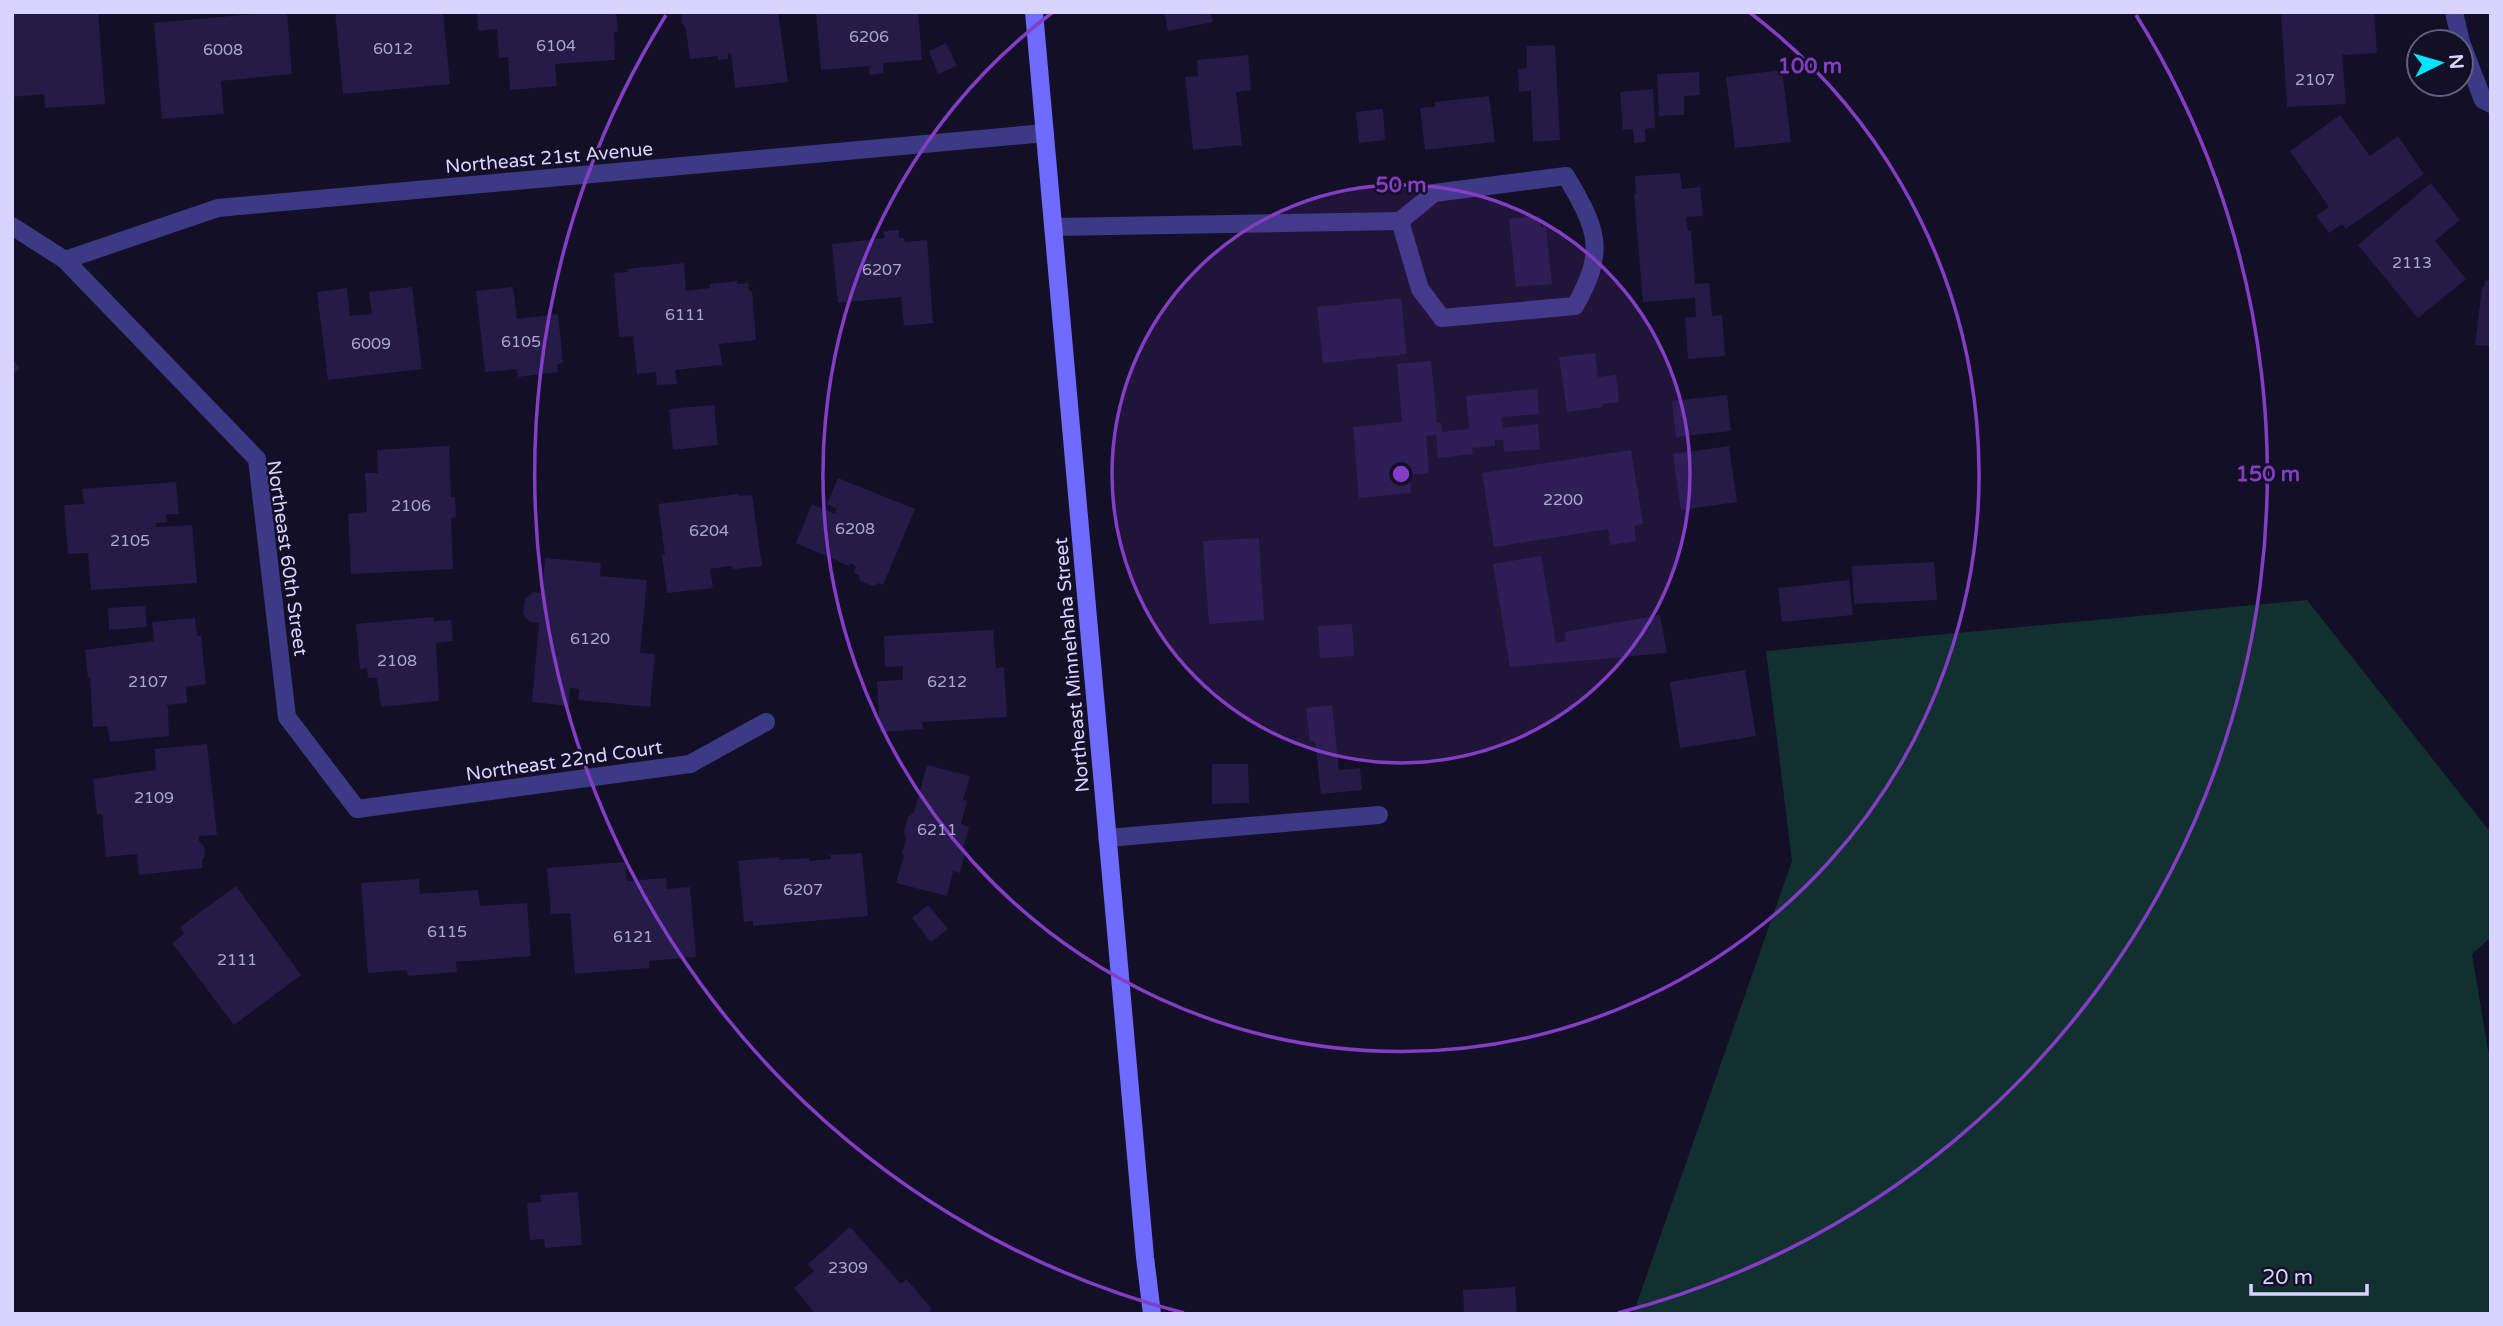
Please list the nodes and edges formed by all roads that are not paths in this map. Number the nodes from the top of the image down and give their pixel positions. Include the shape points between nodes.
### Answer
1 (1034, 12) edge
2 (2475, 79) edge
3 (2491, 104) edge
4 (1045, 132) junction
5 (1400, 221) junction
6 (12, 226) edge
7 (1053, 227) junction
8 (65, 260) junction
9 (766, 722) dead end
10 (357, 809) joint
11 (1379, 815) dead end
12 (1107, 838) junction
13 (1152, 1314) edge

1 - 4 main road, Northeast Minnehaha Street
2 - 3 street via 2483,100
4 - 7 main road, Northeast Minnehaha Street
4 - 8 street, Northeast 21st Avenue via 218,208
5 - 5 street via 1420,289 1442,318 1575,306 1591,280 1596,250 1591,223 1566,177 1434,193
5 - 7 street
6 - 8 street, Northeast 60th Street
7 - 12 main road, Northeast Minnehaha Street
8 - 10 street, Northeast 60th Street via 257,459 287,718
9 - 10 street, Northeast 22nd Court via 690,764
11 - 12 street
12 - 13 main road, Northeast Minnehaha Street

